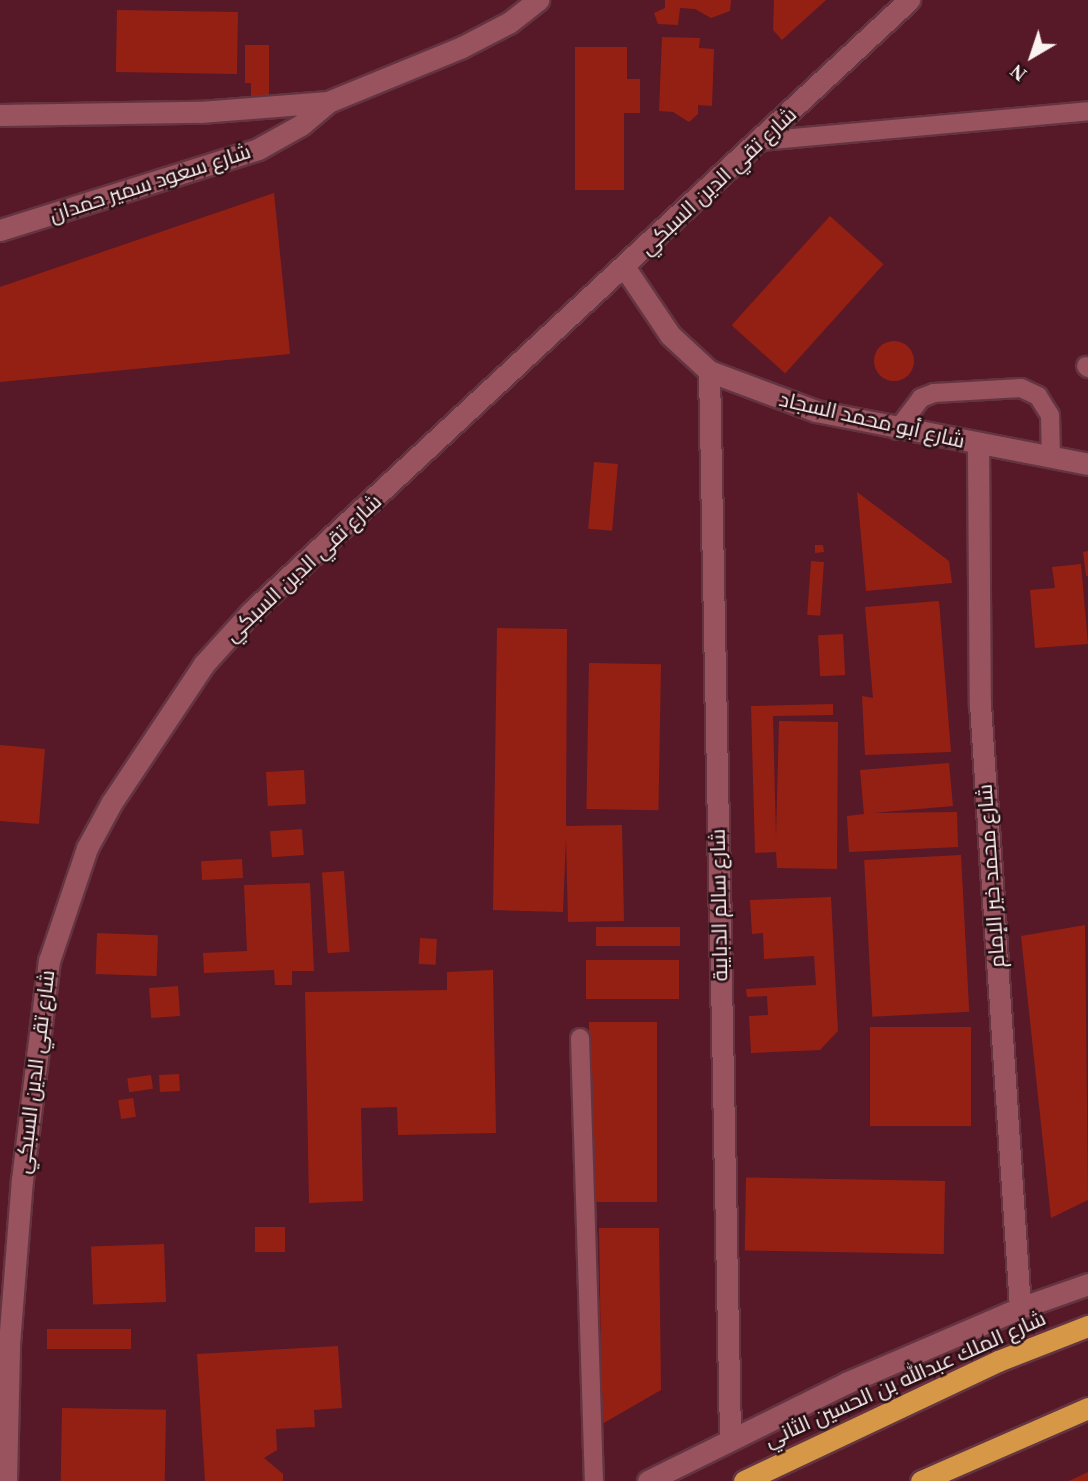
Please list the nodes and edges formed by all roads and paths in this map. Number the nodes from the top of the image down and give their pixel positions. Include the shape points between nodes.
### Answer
1 (538, 0) edge
2 (909, 0) edge
3 (328, 102) junction
4 (1088, 111) edge
5 (0, 115) edge
6 (761, 141) junction
7 (0, 230) edge
8 (625, 268) junction
9 (709, 371) junction
10 (897, 430) junction
11 (978, 445) junction
12 (1051, 458) junction
13 (1088, 464) edge
14 (580, 1038) dead end
15 (1088, 1284) edge
16 (1020, 1308) junction
17 (1088, 1326) edge
18 (1088, 1408) edge
19 (730, 1438) junction
20 (6, 1481) edge
21 (594, 1481) edge
22 (648, 1481) edge
23 (744, 1481) edge
24 (922, 1481) edge

1 - 3 street, شارع سعود سمير حمدان via 510,22 462,47
2 - 6 street, شارع تقي الدين السبكي
3 - 5 street, شارع سعود سمير حمدان via 200,112
3 - 7 street, شارع سعود سمير حمدان via 301,125 258,149
4 - 6 lane
6 - 8 street, شارع تقي الدين السبكي
8 - 9 street, شارع أبو محمد السجاد via 670,335
8 - 20 street, شارع تقي الدين السبكي via 251,612 204,664 160,726 87,848 49,961 39,1024 9,1344
9 - 10 street, شارع أبو محمد السجاد via 816,411
9 - 19 street, شارع سالم الدبايبة
10 - 11 street, شارع أبو محمد السجاد
10 - 12 lane via 921,398 934,393 1021,388 1038,396 1050,415
11 - 12 street, شارع أبو محمد السجاد
11 - 16 street, شارع محمد خير الإمام via 981,716
12 - 13 street, شارع أبو محمد السجاد
14 - 21 lane
15 - 16 street
16 - 19 street
17 - 23 highway, شارع الملك عبدالله بن الحسين الثاني via 998,1361
18 - 24 highway
19 - 22 street

